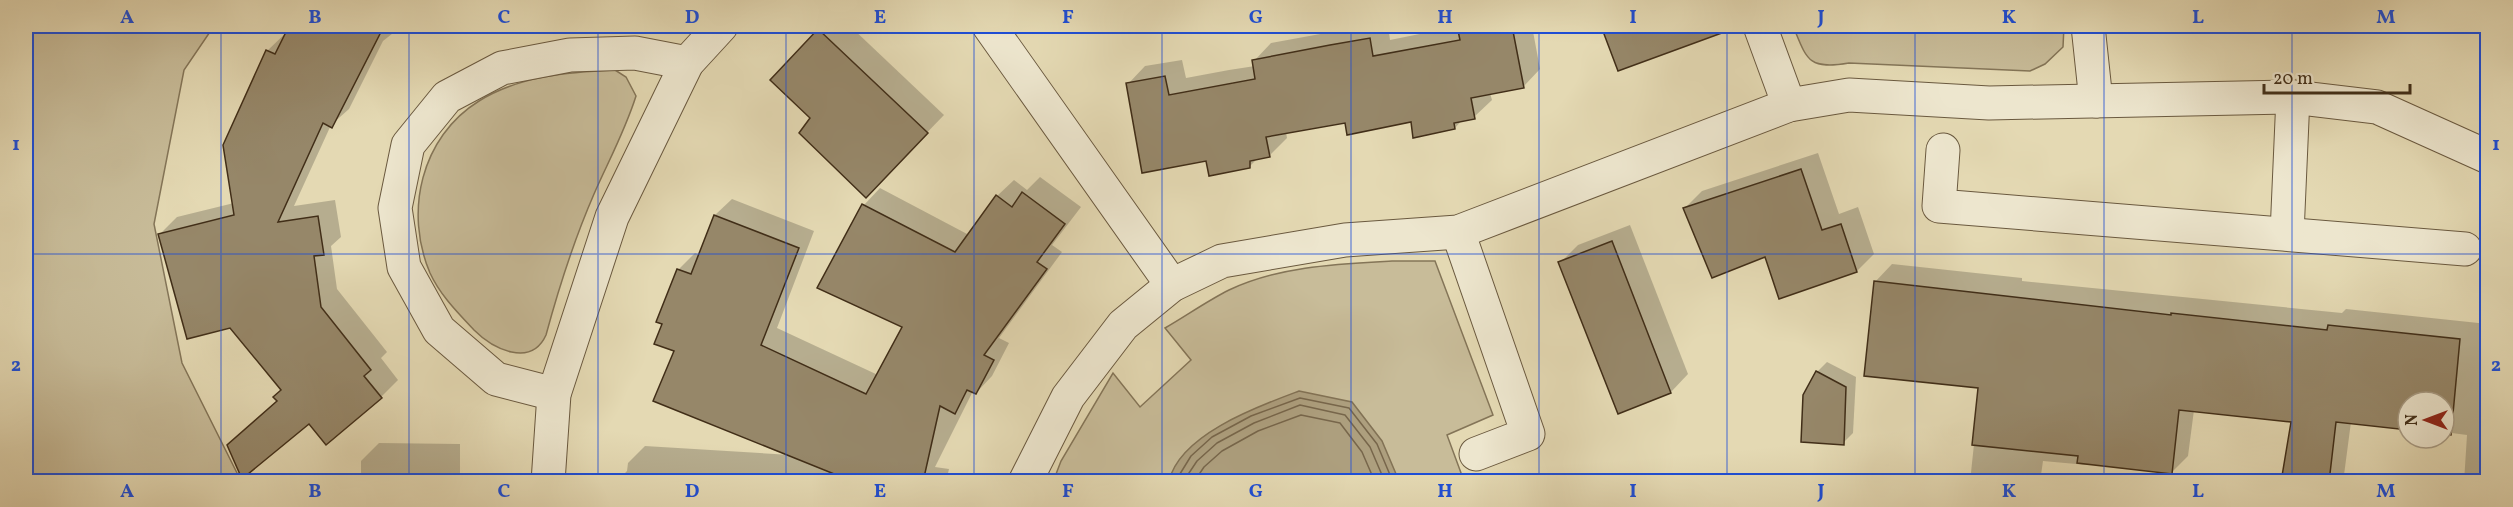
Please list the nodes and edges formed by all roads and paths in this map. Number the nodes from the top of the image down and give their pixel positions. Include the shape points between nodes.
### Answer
1 (721, 26) edge
2 (989, 26) edge
3 (1760, 26) edge
4 (2088, 26) edge
5 (687, 63) junction
6 (2293, 97) junction
7 (2096, 101) junction
8 (1789, 105) junction
9 (1943, 150) dead end
10 (2487, 157) edge
11 (1458, 232) junction
12 (2287, 234) junction
13 (2465, 249) dead end
14 (1172, 285) junction
15 (554, 394) junction
16 (1476, 454) dead end
17 (548, 482) edge
18 (1025, 482) edge

1 - 5 street
2 - 14 street
3 - 8 street
4 - 7 street
5 - 15 street via 612,216
5 - 15 street via 635,53 570,55 502,68 447,98 408,145 395,208 404,267 439,330 496,379
6 - 7 street
6 - 10 street via 2377,106
6 - 12 street
7 - 8 street via 1989,104 1849,95
8 - 11 street
9 - 12 street via 1939,206
11 - 14 street via 1345,240 1222,261
11 - 16 street via 1528,434
12 - 13 street
14 - 18 street via 1123,325 1068,397
15 - 17 street

